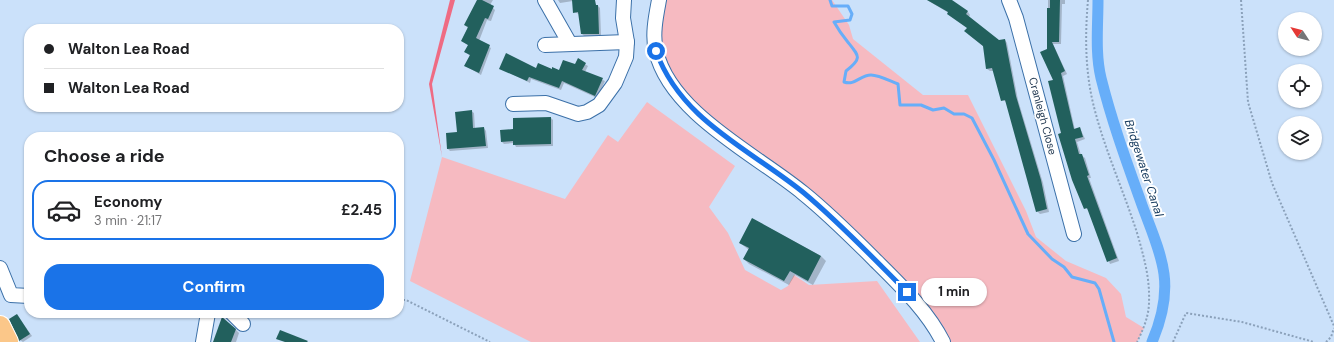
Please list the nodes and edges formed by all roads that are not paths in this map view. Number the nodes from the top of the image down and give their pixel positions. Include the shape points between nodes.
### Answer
1 (545, 0) edge
2 (624, 0) edge
3 (659, 0) edge
4 (1009, 0) edge
5 (627, 42) junction
6 (570, 44) junction
7 (545, 45) dead end
8 (513, 104) dead end
9 (1074, 234) dead end
10 (0, 268) edge
11 (24, 296) edge
12 (207, 318) edge
13 (237, 318) edge
14 (243, 324) dead end
15 (0, 326) edge
16 (8, 342) edge
17 (203, 342) edge
18 (943, 342) edge

1 - 6 street
2 - 5 street via 623,18
3 - 18 street via 654,34 656,51 663,70 678,94 739,148 802,192 835,220 907,292
4 - 9 street, Cranleigh Close
5 - 6 street
5 - 8 street via 626,57 621,70 607,96 594,109 578,114 546,103
6 - 7 street
10 - 11 street via 11,295
12 - 17 street
13 - 14 street
15 - 16 highway

